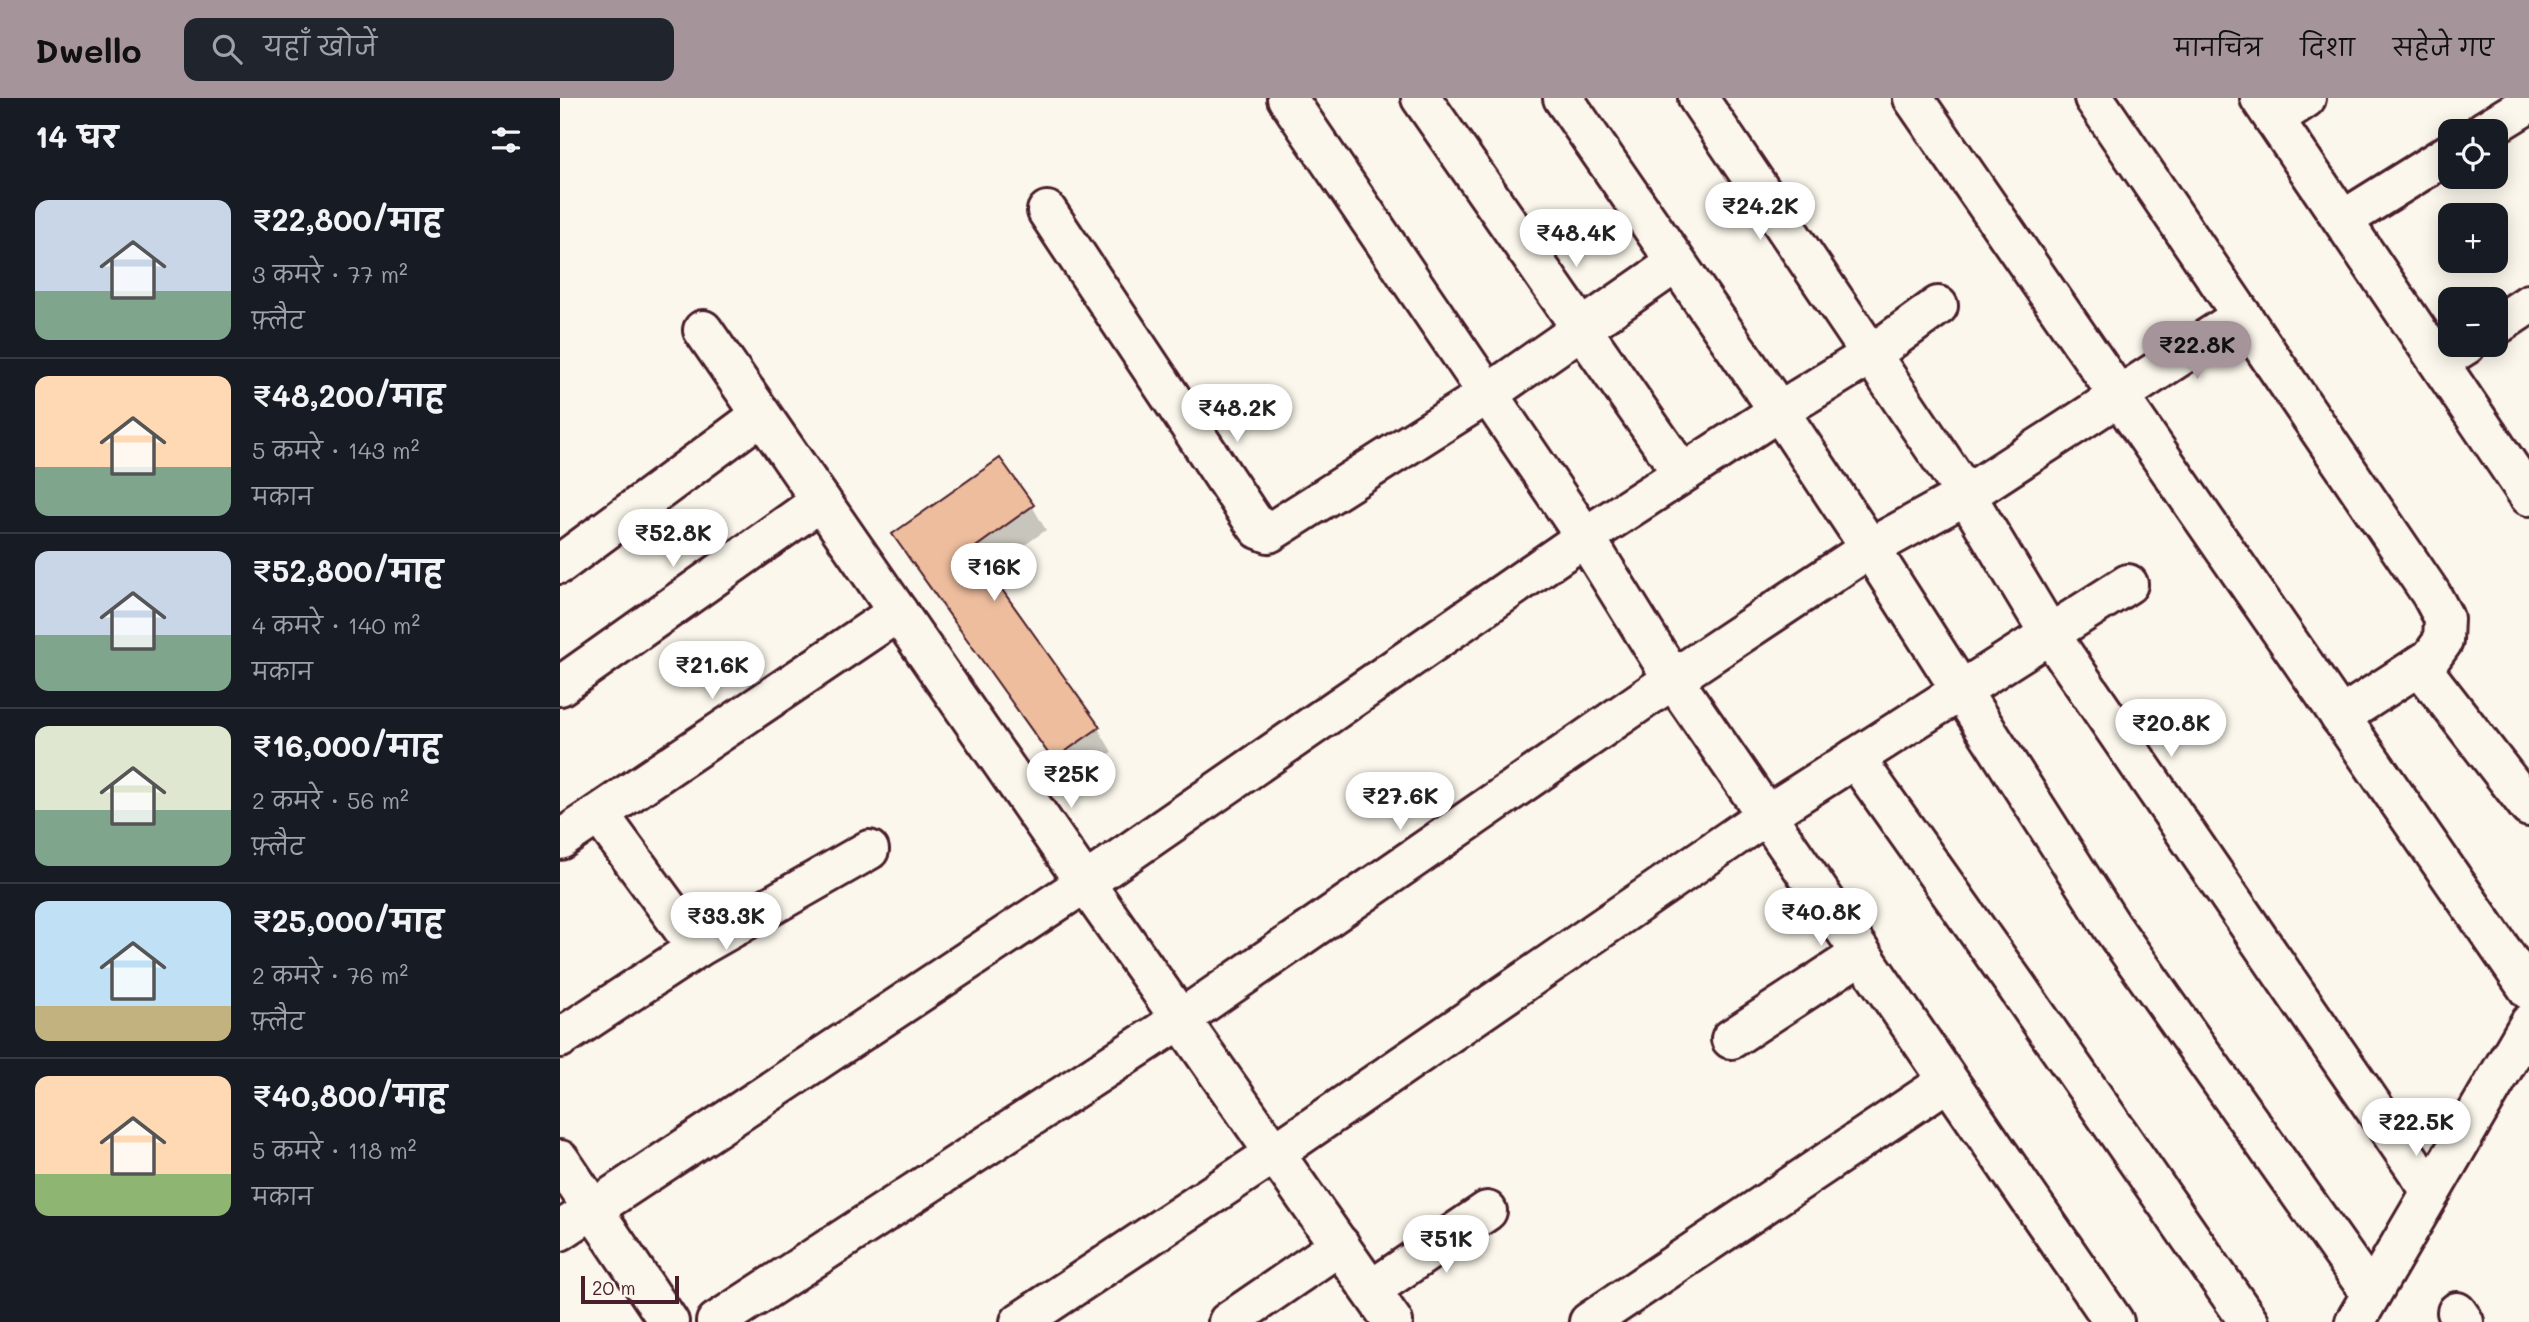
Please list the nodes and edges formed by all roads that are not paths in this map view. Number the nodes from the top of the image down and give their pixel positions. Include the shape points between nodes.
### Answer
1 (1287, 98) edge
2 (1421, 98) edge
3 (1563, 98) edge
4 (1698, 98) edge
5 (1913, 98) edge
6 (2094, 98) edge
7 (2306, 98) edge
8 (2523, 107) dead end
9 (2267, 108) edge
10 (2504, 119) edge
11 (2438, 161) edge
12 (1047, 211) dead end
13 (2343, 220) junction
14 (1676, 262) junction
15 (2529, 304) edge
16 (1938, 306) dead end
17 (2242, 316) junction
18 (2508, 318) edge
19 (1582, 329) junction
20 (703, 330) dead end
21 (2438, 336) edge
22 (1872, 354) junction
23 (2454, 357) edge
24 (1488, 394) junction
25 (2119, 396) junction
26 (1779, 411) junction
27 (761, 415) junction
28 (1682, 474) junction
29 (1966, 495) junction
30 (2529, 496) edge
31 (821, 501) junction
32 (1585, 537) junction
33 (1870, 548) junction
34 (560, 565) edge
35 (2127, 584) dead end
36 (898, 612) junction
37 (2049, 633) junction
38 (2420, 666) junction
39 (1673, 679) junction
40 (560, 686) edge
41 (1960, 690) junction
42 (2340, 717) junction
43 (1855, 758) junction
44 (2529, 807) edge
45 (599, 814) junction
46 (1766, 815) junction
47 (560, 840) edge
48 (869, 850) dead end
49 (1085, 883) junction
50 (697, 948) junction
51 (1861, 954) junction
52 (2529, 990) edge
53 (1181, 1019) junction
54 (560, 1038) edge
55 (2526, 1038) edge
56 (1731, 1039) dead end
57 (1948, 1081) junction
58 (1275, 1153) junction
59 (560, 1160) edge
60 (2431, 1191) junction
61 (593, 1209) junction
62 (1487, 1211) dead end
63 (560, 1231) edge
64 (1340, 1245) junction
65 (1371, 1290) junction
66 (2363, 1308) edge
67 (669, 1322) edge
68 (716, 1322) edge
69 (1020, 1322) edge
70 (1228, 1322) edge
71 (1393, 1322) edge
72 (1589, 1322) edge
73 (2113, 1322) edge
74 (2249, 1322) edge

1 - 24 street
2 - 19 street
3 - 14 street
4 - 22 street
5 - 25 street
6 - 17 street
7 - 9 street
8 - 10 street
9 - 13 street
11 - 13 street
12 - 24 street via 1259,530 1269,533
13 - 21 street
14 - 19 street
14 - 26 street
15 - 18 street
16 - 22 street
17 - 25 street
17 - 38 street via 2444,618 2442,641
19 - 24 street
19 - 28 street
20 - 27 street
22 - 26 street
22 - 29 street
23 - 30 street
24 - 32 street
25 - 29 street
25 - 42 street
26 - 28 street
26 - 33 street
27 - 31 street
27 - 34 street
28 - 32 street
29 - 33 street
29 - 37 street
31 - 36 street
31 - 40 street
32 - 39 street
32 - 49 street
33 - 39 street
33 - 41 street
35 - 37 street
36 - 45 street
36 - 49 street
37 - 41 street
37 - 60 street
38 - 42 street
38 - 44 street
39 - 46 street
39 - 53 street
41 - 43 street
41 - 66 street
42 - 52 street
43 - 46 street
43 - 74 street
45 - 47 street
45 - 50 street
46 - 51 street
46 - 58 street
48 - 50 street
49 - 53 street
49 - 61 street
50 - 54 street
51 - 56 street
51 - 57 street
53 - 58 street
53 - 68 street
55 - 60 street
57 - 72 street
57 - 73 street
58 - 64 street
58 - 69 street
59 - 61 street
60 - 66 street
61 - 63 street
61 - 67 street
62 - 65 street
64 - 65 street
64 - 70 street
65 - 71 street

